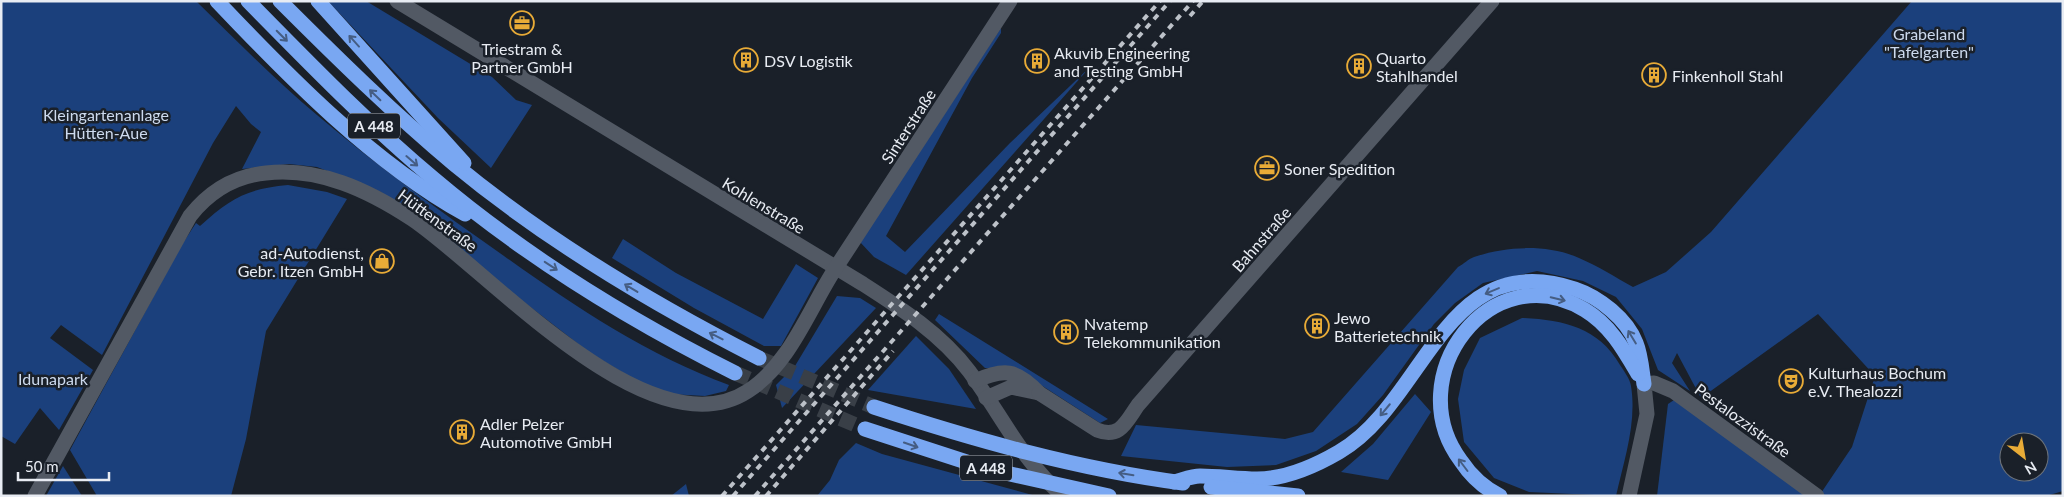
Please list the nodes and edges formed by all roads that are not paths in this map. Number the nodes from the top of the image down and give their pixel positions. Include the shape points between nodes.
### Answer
1 (217, 1) edge
2 (248, 1) edge
3 (280, 1) edge
4 (318, 1) edge
5 (397, 1) edge
6 (1010, 1) edge
7 (1492, 1) edge
8 (492, 194) junction
9 (510, 239) junction
10 (835, 269) junction
11 (759, 358) tunnel mouth
12 (735, 374) tunnel mouth
13 (975, 381) junction
14 (1644, 384) junction
15 (1039, 393) junction
16 (986, 398) junction
17 (874, 407) tunnel mouth
18 (865, 429) tunnel mouth
19 (1174, 482) junction
20 (35, 496) edge
21 (1063, 496) edge
22 (1109, 496) edge
23 (1298, 496) edge
24 (1500, 496) edge
25 (1630, 496) edge
26 (1817, 496) edge

1 - 9 highway via 290,77 379,154 435,197
2 -> 9 highway, A 448 via 350,105 434,180
8 -> 3 highway, A 448 via 386,105
8 -> 4 highway
5 - 10 street, Kohlenstraße
6 - 10 street, Sinterstraße
7 - 15 street, Bahnstraße via 1122,428 1107,434 1097,430
11 -> 8 highway, A 448 via 633,290
9 -> 12 highway, A 448 via 618,310
10 - 13 street, Kohlenstraße via 918,321 952,350
10 - 20 street, Hüttenstraße via 787,351 765,377 749,391 726,401 688,405 644,391 565,344 413,220 376,198 319,175 282,171 251,174 218,190 190,216
13 - 15 street, Bahnstraße via 1004,371
13 - 16 street, Kohlenstraße
14 -> 19 highway via 1636,342 1602,302 1585,292 1552,282 1521,282 1484,294 1464,308 1442,332 1378,419 1341,451 1281,476 1259,479 1198,476
24 -> 14 highway via 1480,484 1458,458 1448,442 1439,403 1441,381 1449,356 1461,335 1476,319 1516,298 1554,298 1568,302 1586,311 1614,336
14 - 25 street via 1646,414
14 - 26 street, Pestalozzistraße via 1673,391
15 - 16 street, Bahnstraße via 1011,387
16 - 21 street, Kohlenstraße via 1027,458
19 -> 17 highway, A 448 via 1102,470 994,445
18 -> 22 highway, A 448 via 988,468
19 - 23 highway, A 448

